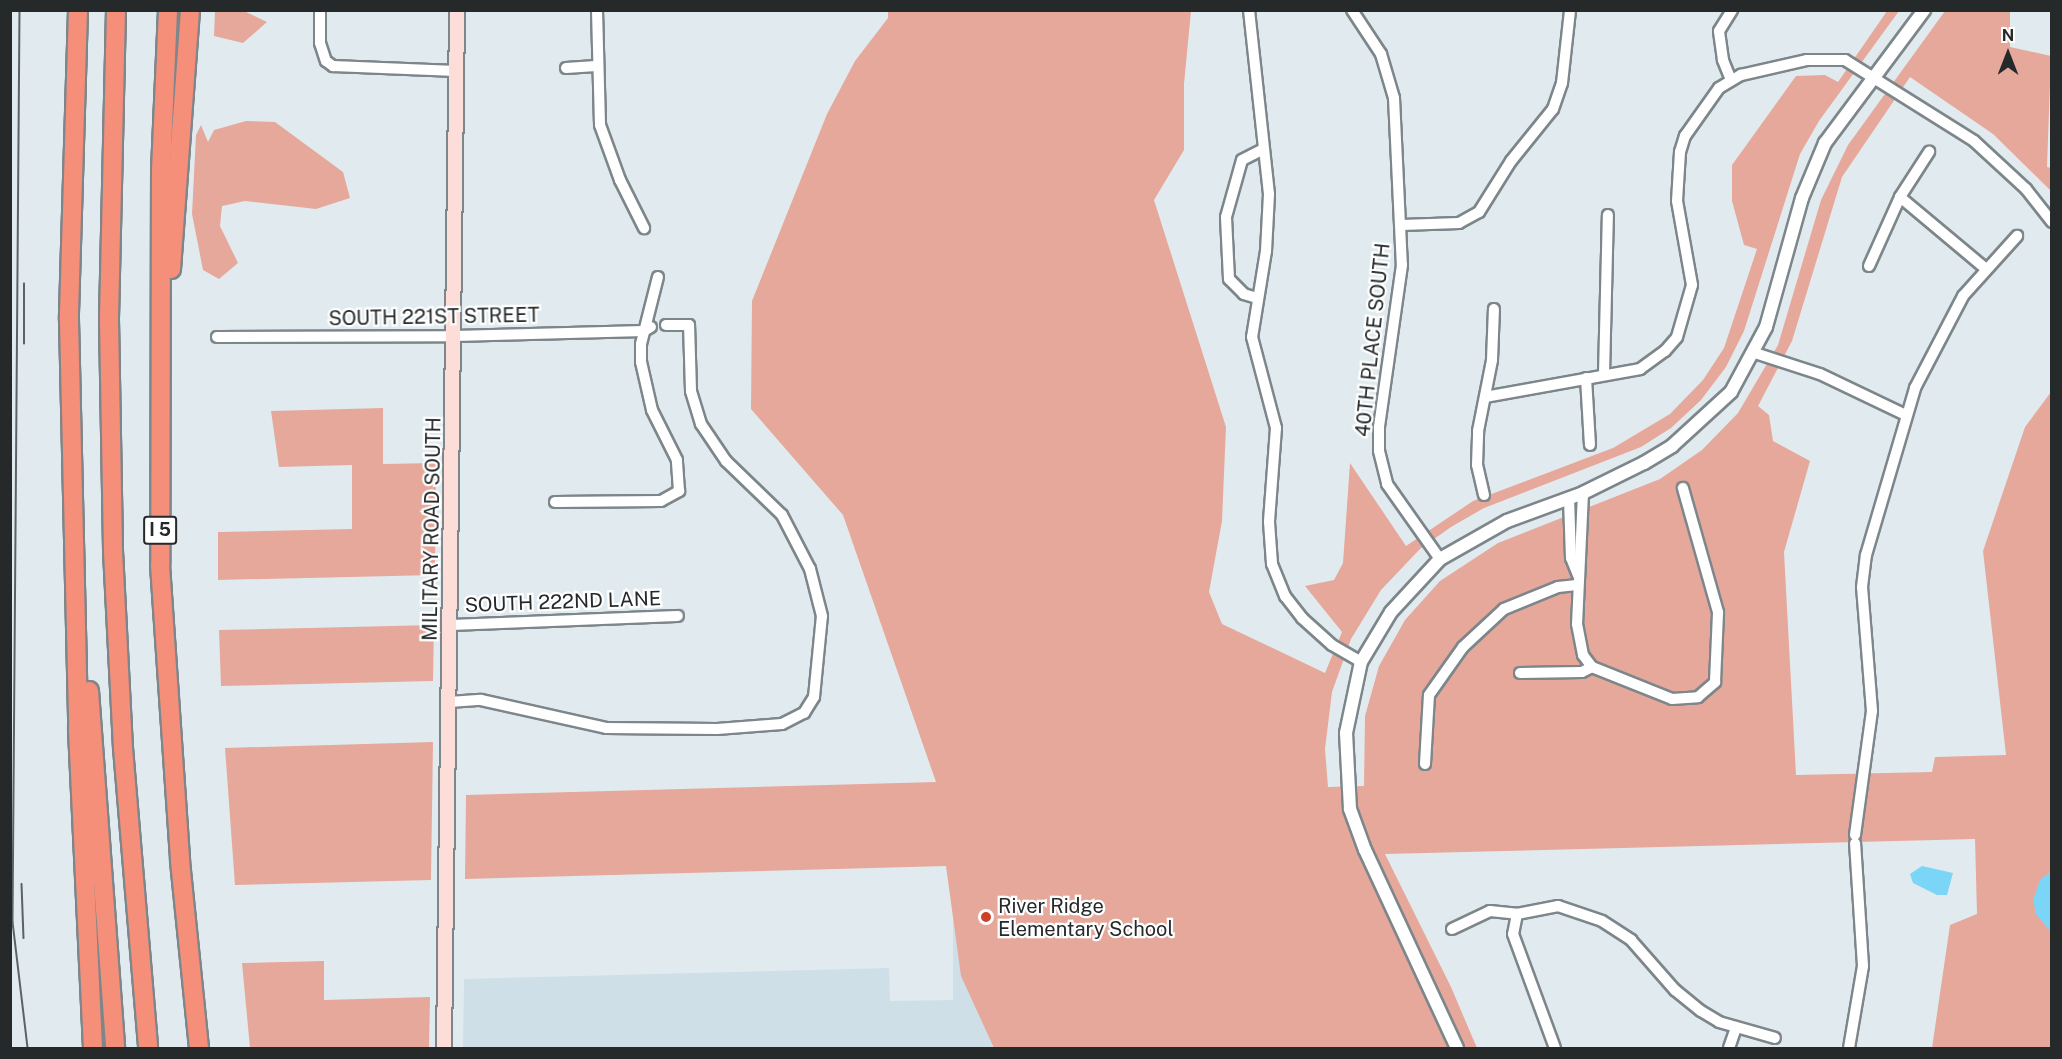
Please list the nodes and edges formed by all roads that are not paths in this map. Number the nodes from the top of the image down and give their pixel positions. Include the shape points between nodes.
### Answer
1 (78, 10) edge
2 (116, 10) edge
3 (168, 10) edge
4 (190, 10) edge
5 (320, 10) edge
6 (457, 10) edge
7 (597, 10) edge
8 (1249, 10) edge
9 (1352, 10) edge
10 (1570, 10) edge
11 (1732, 10) edge
12 (1924, 10) edge
13 (596, 66) junction
14 (566, 68) dead end
15 (456, 70) junction
16 (1873, 76) junction
17 (1731, 80) junction
18 (1262, 150) junction
19 (1929, 152) dead end
20 (1900, 197) junction
21 (1608, 215) dead end
22 (2052, 222) edge
23 (1402, 225) junction
24 (644, 228) dead end
25 (2017, 236) dead end
26 (1869, 266) dead end
27 (1986, 269) junction
28 (658, 277) dead end
29 (1257, 298) junction
30 (1494, 309) dead end
31 (666, 325) dead end
32 (648, 329) junction
33 (454, 336) junction
34 (217, 337) dead end
35 (1755, 353) junction
36 (1604, 374) junction
37 (1586, 378) junction
38 (1485, 396) junction
39 (158, 405) junction
40 (1906, 415) junction
41 (71, 437) junction
42 (1590, 445) dead end
43 (1683, 488) dead end
44 (1583, 493) junction
45 (1484, 495) dead end
46 (1569, 498) junction
47 (555, 502) dead end
48 (1440, 559) junction
49 (1578, 580) junction
50 (678, 616) dead end
51 (450, 625) junction
52 (1361, 662) junction
53 (1592, 667) junction
54 (1520, 673) dead end
55 (448, 702) junction
56 (1425, 764) dead end
57 (1516, 914) junction
58 (1452, 929) dead end
59 (1736, 1028) junction
60 (1775, 1038) dead end
61 (93, 1048) edge
62 (115, 1048) edge
63 (148, 1048) edge
64 (199, 1048) edge
65 (444, 1048) edge
66 (1457, 1048) edge
67 (1555, 1048) edge
68 (1729, 1048) edge
69 (1849, 1048) edge

1 - 41 highway via 69,308
2 - 63 highway via 109,320 112,519 123,747
3 - 39 highway, I 5
4 - 39 highway
5 - 15 street via 320,43 326,61 343,69
6 - 15 main road, MILITARY ROAD SOUTH
7 - 13 street
8 - 18 street
9 - 23 street, 40TH PLACE SOUTH via 1382,54 1392,85
10 - 23 street via 1562,83 1554,110 1511,161 1479,212 1459,223
11 - 17 street via 1719,31 1721,52
12 - 16 street
13 - 14 street
13 - 24 street via 600,125 620,180
15 - 33 main road, MILITARY ROAD SOUTH
16 - 17 street via 1833,58 1765,68
16 - 22 street via 1974,141 2026,189
16 - 35 street via 1839,121 1814,165 1776,299
17 - 36 street via 1719,88 1685,136 1680,152 1677,201 1692,285 1677,337 1640,369
18 - 29 street via 1269,219
18 - 29 street via 1242,160 1226,217 1229,279 1244,294
19 - 20 street
20 - 26 street
20 - 27 street
21 - 36 street
23 - 48 street, 40TH PLACE SOUTH via 1399,297 1379,427 1379,451 1387,484
25 - 27 street
27 - 40 street via 1958,305 1915,388
28 - 32 street
29 - 52 street via 1251,337 1276,428 1269,522 1272,564 1285,596 1302,618 1332,645
30 - 38 street
31 - 55 street via 689,325 691,391 701,424 726,461 782,515 798,541 822,616 814,697 795,720 756,726 606,728 481,700
32 - 33 street, SOUTH 221ST STREET
32 - 47 street via 641,362 644,384 677,460 679,491 661,501
33 - 34 street, SOUTH 221ST STREET
33 - 51 main road, MILITARY ROAD SOUTH
35 - 40 street via 1820,374
35 - 44 street via 1731,392 1679,440 1644,463
36 - 37 street
37 - 38 street
37 - 42 street
38 - 45 street via 1477,447
39 - 64 highway, I 5 via 160,565 169,709
40 - 69 street via 1863,572 1872,711 1855,839 1863,966
41 - 61 highway via 78,730
41 - 62 highway
43 - 53 street via 1718,612 1715,682 1698,697 1672,699
44 - 46 street
44 - 49 street via 1583,560
46 - 48 street via 1507,521
46 - 49 street via 1570,558
48 - 52 street via 1391,612
49 - 53 street via 1580,639 1583,655
49 - 56 street via 1504,609 1463,647 1430,695
50 - 51 street, SOUTH 222ND LANE
51 - 55 main road, MILITARY ROAD SOUTH
52 - 66 street via 1346,734 1350,810
53 - 54 street via 1582,672
55 - 65 main road, MILITARY ROAD SOUTH
57 - 58 street via 1490,911
57 - 59 street via 1558,906 1602,921 1631,940 1675,990 1710,1017
57 - 67 street via 1513,934
59 - 60 street
59 - 68 street

